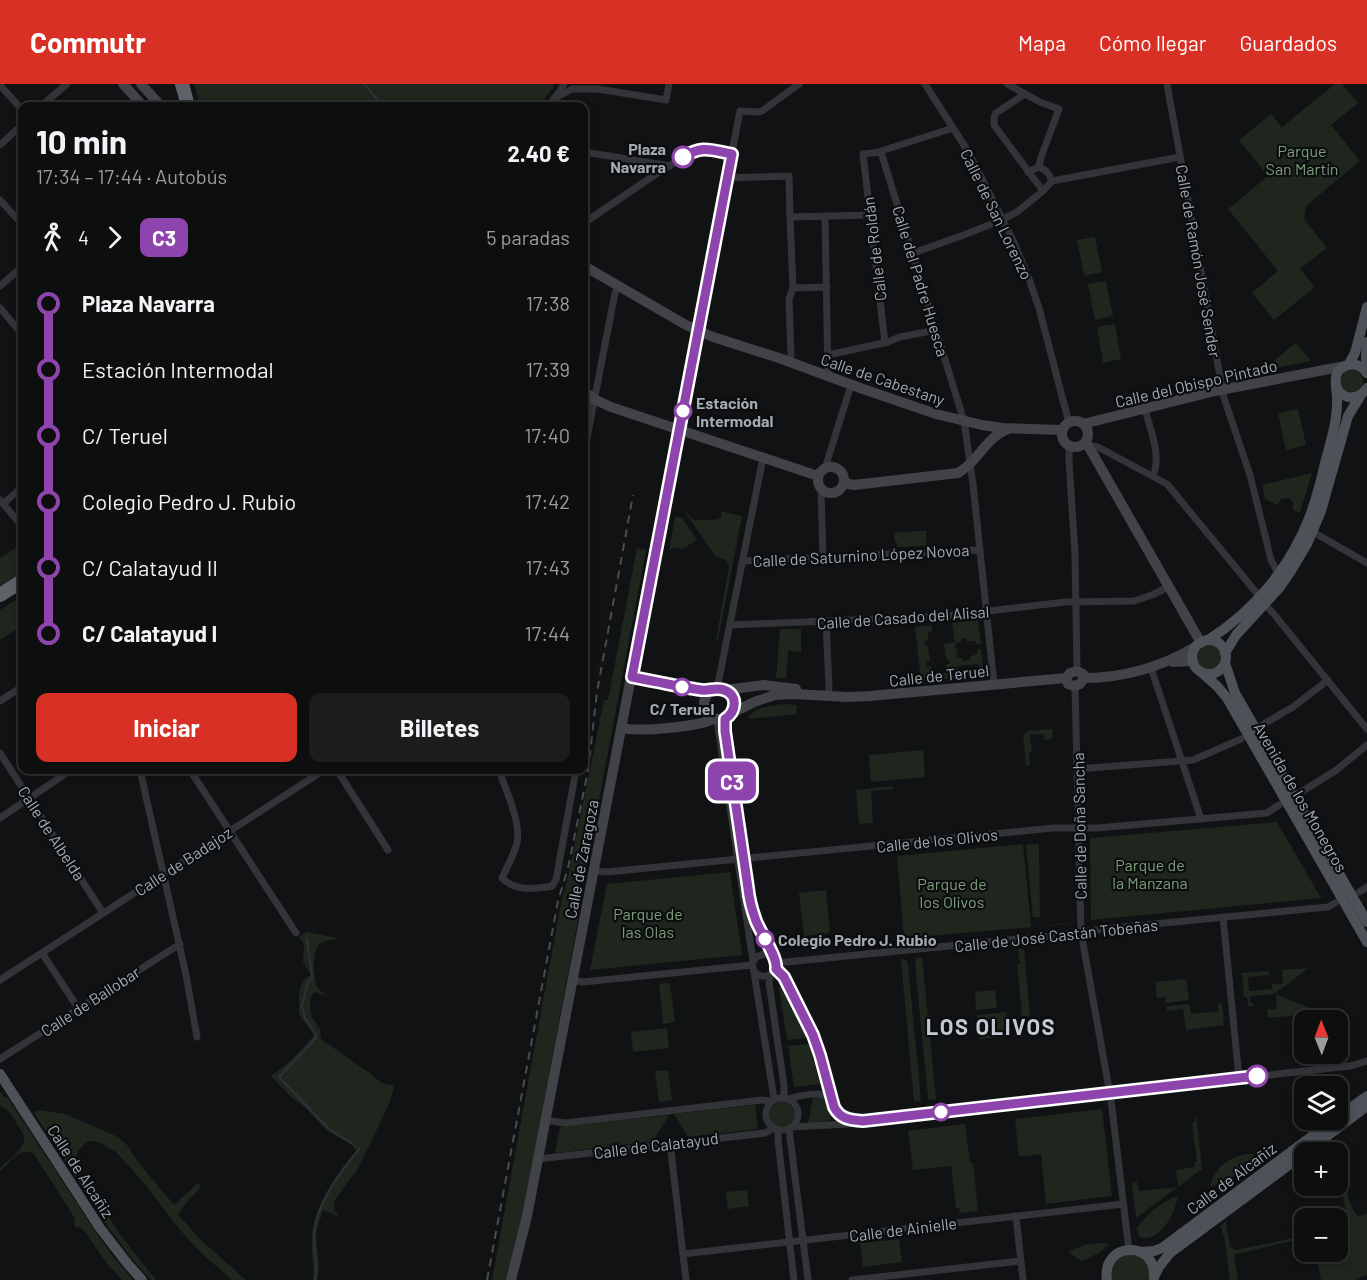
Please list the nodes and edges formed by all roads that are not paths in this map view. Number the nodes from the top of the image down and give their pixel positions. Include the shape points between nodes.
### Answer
1 (67, 84) edge
2 (73, 84) edge
3 (123, 84) edge
4 (141, 84) edge
5 (564, 84) edge
6 (586, 84) edge
7 (619, 84) edge
8 (669, 84) edge
9 (799, 84) edge
10 (925, 84) edge
11 (1007, 84) edge
12 (1167, 84) edge
13 (0, 85) edge
14 (598, 88) junction
15 (618, 92) junction
16 (1025, 94) junction
17 (555, 98) junction
18 (46, 102) edge
19 (52, 102) edge
20 (139, 102) edge
21 (157, 102) edge
22 (552, 102) edge
23 (18, 105) edge
24 (952, 127) junction
25 (18, 129) edge
26 (0, 145) edge
27 (881, 152) junction
28 (588, 153) edge
29 (732, 154) junction
30 (1180, 157) junction
31 (670, 166) junction
32 (1039, 167) junction
33 (1028, 172) junction
34 (728, 178) junction
35 (1052, 181) junction
36 (1042, 191) junction
37 (0, 200) edge
38 (870, 214) junction
39 (825, 216) junction
40 (790, 217) junction
41 (1003, 219) junction
42 (18, 220) edge
43 (588, 220) edge
44 (913, 253) junction
45 (588, 268) edge
46 (18, 270) edge
47 (0, 286) edge
48 (619, 286) junction
49 (827, 287) junction
50 (793, 288) junction
51 (1367, 307) edge
52 (0, 308) edge
53 (18, 329) edge
54 (698, 330) junction
55 (936, 330) junction
56 (1367, 342) edge
57 (885, 343) junction
58 (828, 355) junction
59 (790, 362) junction
60 (1347, 365) junction
61 (1315, 372) junction
62 (1367, 373) edge
63 (828, 375) junction
64 (851, 385) junction
65 (1336, 385) junction
66 (1222, 390) junction
67 (1364, 392) edge
68 (588, 394) edge
69 (594, 399) junction
70 (960, 409) junction
71 (1145, 409) junction
72 (950, 418) junction
73 (964, 421) junction
74 (1083, 424) junction
75 (1066, 426) junction
76 (1011, 428) junction
77 (680, 430) junction
78 (588, 431) edge
79 (1086, 443) junction
80 (1069, 446) junction
81 (763, 458) junction
82 (971, 458) junction
83 (822, 472) junction
84 (958, 473) junction
85 (1153, 476) junction
86 (972, 479) junction
87 (844, 483) junction
88 (821, 489) junction
89 (18, 490) edge
90 (2, 502) edge
91 (18, 521) edge
92 (1313, 532) junction
93 (980, 550) junction
94 (823, 558) junction
95 (743, 561) junction
96 (1367, 563) edge
97 (1278, 574) junction
98 (18, 584) edge
99 (1168, 587) junction
100 (18, 591) edge
101 (0, 596) edge
102 (1262, 601) junction
103 (0, 603) edge
104 (1076, 603) junction
105 (986, 612) junction
106 (826, 622) junction
107 (730, 625) junction
108 (1201, 643) junction
109 (1225, 658) junction
110 (1192, 661) junction
111 (1166, 662) junction
112 (1151, 668) junction
113 (1201, 672) junction
114 (1081, 674) junction
115 (632, 677) junction
116 (1066, 678) junction
117 (1328, 680) junction
118 (994, 684) junction
119 (1075, 686) junction
120 (18, 690) edge
121 (718, 690) junction
122 (815, 694) junction
123 (828, 696) junction
124 (0, 701) edge
125 (722, 718) junction
126 (1263, 724) dead end
127 (621, 728) junction
128 (1367, 729) edge
129 (1241, 738) dead end
130 (1367, 745) edge
131 (0, 753) edge
132 (1182, 761) junction
133 (1077, 769) junction
134 (65, 774) edge
135 (141, 774) edge
136 (193, 774) edge
137 (318, 774) edge
138 (340, 774) edge
139 (500, 774) edge
140 (575, 774) edge
141 (1301, 792) dead end
142 (29, 798) junction
143 (1279, 805) dead end
144 (0, 818) edge
145 (1201, 819) junction
146 (1079, 828) junction
147 (229, 831) junction
148 (388, 850) dead end
149 (741, 859) junction
150 (594, 871) junction
151 (163, 874) junction
152 (1367, 887) edge
153 (1359, 892) dead end
154 (1335, 903) dead end
155 (103, 913) junction
156 (1223, 917) junction
157 (1367, 922) edge
158 (1081, 932) junction
159 (296, 933) dead end
160 (1367, 942) edge
161 (180, 944) junction
162 (42, 953) junction
163 (775, 963) junction
164 (753, 966) junction
165 (770, 975) junction
166 (0, 980) edge
167 (572, 980) junction
168 (78, 1008) junction
169 (197, 1037) dead end
170 (0, 1059) edge
171 (1367, 1061) edge
172 (1350, 1066) junction
173 (1367, 1068) edge
174 (1105, 1071) junction
175 (0, 1074) edge
176 (1239, 1078) junction
177 (827, 1082) junction
178 (1109, 1092) junction
179 (819, 1094) junction
180 (1093, 1094) junction
181 (1367, 1096) edge
182 (786, 1098) junction
183 (773, 1100) junction
184 (834, 1107) junction
185 (1364, 1109) edge
186 (1348, 1110) edge
187 (545, 1120) junction
188 (863, 1121) junction
189 (790, 1128) junction
190 (776, 1129) junction
191 (1321, 1130) edge
192 (1319, 1142) edge
193 (670, 1143) junction
194 (538, 1159) junction
195 (1294, 1160) edge
196 (1123, 1204) junction
197 (527, 1216) junction
198 (1016, 1216) junction
199 (803, 1241) junction
200 (789, 1242) junction
201 (1128, 1250) junction
202 (1140, 1252) junction
203 (683, 1254) junction
204 (1021, 1261) junction
205 (1106, 1278) edge
206 (1154, 1279) edge
207 (142, 1280) edge
208 (510, 1280) edge
209 (516, 1280) edge
210 (686, 1280) edge
211 (794, 1280) edge
212 (808, 1280) edge
213 (852, 1280) edge
214 (1023, 1280) edge

1 - 18 street
2 - 19 street
3 - 20 main road
4 - 21 main road
5 - 17 street
6 - 14 street
7 - 15 street
8 - 15 street via 666,100
9 - 29 street, Calle de Zaragoza via 760,112 740,111
10 - 24 street, Calle de San Lorenzo
11 - 16 street
12 - 30 street, Calle de Ramón José Sender
13 - 23 street
14 - 15 street
14 - 17 street via 572,89
16 - 32 street via 1059,109
16 - 33 street via 996,113 994,123
17 - 22 street
24 - 27 street
24 - 41 street, Calle de San Lorenzo
25 - 26 street
27 - 38 street, Calle de Roldán via 863,154
27 - 44 street, Calle del Padre Huesca
28 - 31 street
29 - 31 street via 699,149
29 - 34 street, Calle de Zaragoza
30 - 35 street
30 - 66 street, Calle de Ramón José Sender
31 - 43 street
32 - 33 street
32 - 35 street
33 - 36 street
34 - 40 street via 789,176
34 - 54 street, Calle de Zaragoza
35 - 36 street
36 - 41 street
37 - 42 street
38 - 39 street
38 - 57 street, Calle de Roldán
39 - 40 street
39 - 49 street
40 - 50 street
41 - 44 street
41 - 75 street, Calle de San Lorenzo via 1033,288
44 - 55 street, Calle del Padre Huesca
45 - 48 main road, Calle de Cabestany
46 - 47 street
48 - 54 main road, Calle de Cabestany
48 - 69 street
49 - 50 street
49 - 58 street
50 - 59 street via 789,299
51 - 60 main road via 1355,353
52 - 53 street
54 - 59 main road, Calle de Cabestany
54 - 77 main road, Calle de Zaragoza
55 - 57 street
55 - 70 street, Calle del Padre Huesca
56 - 62 main road
57 - 58 street
58 - 63 street
59 - 63 main road, Calle de Cabestany
60 - 61 main road, Calle del Obispo Pintado
60 - 62 main road via 1357,365
60 - 65 main road via 1336,375
61 - 65 main road via 1326,375
61 - 66 main road, Calle del Obispo Pintado
63 - 64 main road, Calle de Cabestany
64 - 72 main road, Calle de Cabestany
64 - 83 street
65 - 67 main road via 1341,394 1349,397
65 - 97 main road via 1337,418 1313,508
66 - 71 main road, Calle del Obispo Pintado
66 - 97 street, Calle de Ramón José Sender
67 - 92 main road via 1346,421
68 - 69 main road
69 - 77 main road
69 - 78 street
70 - 72 street
70 - 73 street, Calle del Padre Huesca
71 - 74 main road, Calle del Obispo Pintado
71 - 85 street via 1156,455
72 - 73 main road, Calle de Cabestany
73 - 76 main road, Calle de Cabestany
73 - 82 street, Calle del Padre Huesca
74 - 75 main road via 1076,421
74 - 79 main road
75 - 76 main road, Calle de Cabestany
75 - 80 main road via 1062,438
76 - 82 main road via 996,435
77 - 81 main road
77 - 115 main road, Calle de Zaragoza
79 - 80 main road
79 - 85 street
79 - 99 main road
80 - 104 street
81 - 83 main road
81 - 95 street
82 - 84 main road
82 - 86 street, Calle del Padre Huesca
83 - 87 main road via 832,467 839,470
83 - 88 main road via 818,482
84 - 86 street
84 - 87 main road
85 - 102 street via 1172,488
86 - 93 street, Calle del Padre Huesca
87 - 88 main road via 834,493
88 - 94 street
89 - 90 street
90 - 91 street
92 - 96 street
92 - 102 main road via 1291,571
93 - 94 street, Calle de Saturnino López Novoa
93 - 105 street, Calle del Padre Huesca
94 - 95 street, Calle de Saturnino López Novoa
95 - 107 street
97 - 102 main road
98 - 101 highway
99 - 104 street, Calle de Casado del Alisal via 1134,601
99 - 108 main road
100 - 103 highway
102 - 108 main road
102 - 109 main road via 1234,637
102 - 117 street
104 - 105 street, Calle de Casado del Alisal
104 - 114 street
105 - 106 street, Calle de Casado del Alisal
105 - 118 street, Calle del Padre Huesca
106 - 107 street, Calle de Casado del Alisal
106 - 123 street
107 - 121 street
108 - 109 main road via 1217,642 1224,649
108 - 110 main road via 1193,651
108 - 111 main road
109 - 113 main road via 1215,673
109 - 157 main road, Avenida de los Monegros via 1235,693
110 - 111 main road
110 - 113 main road
111 - 112 main road
112 - 114 main road via 1117,676
112 - 132 street
113 - 160 main road, Avenida de los Monegros via 1227,698
114 - 116 main road via 1070,673
114 - 119 main road via 1080,684
115 - 121 main road, Calle de Teruel
115 - 127 main road, Calle de Zaragoza
116 - 118 main road, Calle de Teruel
116 - 119 main road via 1069,685
117 - 126 street
117 - 128 street
118 - 123 main road, Calle de Teruel via 870,696
119 - 133 street, Calle de Doña Sancha
120 - 124 street
121 - 122 main road, Calle de Teruel via 772,686
121 - 125 main road via 733,699 734,708
121 - 125 main road via 704,699 704,707 707,714
122 - 123 main road, Calle de Teruel
122 - 125 main road, Calle de Teruel via 775,695
125 - 127 main road, Calle de Teruel via 643,730
125 - 149 street
127 - 150 main road, Calle de Zaragoza
129 - 132 street via 1193,760
130 - 141 street
131 - 142 street, Calle de Albelda
132 - 133 street
132 - 145 street
133 - 146 street, Calle de Doña Sancha
134 - 142 street
135 - 151 street
136 - 147 street
137 - 147 street, Calle de Badajoz
138 - 148 street
139 - 140 street via 518,834 502,878 519,888 543,888 554,883
142 - 144 street
142 - 155 street, Calle de Albelda
143 - 145 street, Calle de los Olivos via 1267,813
145 - 146 street, Calle de los Olivos
146 - 149 street, Calle de los Olivos
146 - 158 street, Calle de Doña Sancha
147 - 151 street, Calle de Badajoz
147 - 159 street
149 - 150 street, Calle de los Olivos
149 - 163 street via 758,927
149 - 164 street
150 - 167 main road, Calle de Zaragoza
151 - 155 street, Calle de Badajoz
151 - 161 street
152 - 153 street
154 - 156 street, Calle de José Castán Tobeñas via 1328,907
155 - 162 street, Calle de Badajoz
156 - 158 street, Calle de José Castán Tobeñas
156 - 176 street
158 - 163 street, Calle de José Castán Tobeñas
158 - 174 street, Calle de Doña Sancha
161 - 168 street, Calle de Ballobar
161 - 169 street
162 - 166 street, Calle de Badajoz
162 - 168 street
163 - 164 street via 766,954 756,957
163 - 165 street
163 - 177 street via 810,1028
164 - 165 street via 762,976
164 - 167 street
164 - 183 street
165 - 182 street
167 - 187 main road, Calle de Zaragoza
168 - 170 street, Calle de Ballobar
171 - 172 street
172 - 173 street
172 - 176 street
174 - 178 street, Calle de Doña Sancha
174 - 180 street via 1103,1085
175 - 207 main road, Calle de Alcañiz via 100,1228
176 - 178 street
177 - 179 street
177 - 184 street
178 - 180 street
178 - 196 street, Calle de Doña Sancha
179 - 182 street
179 - 184 street via 829,1097
180 - 188 street
181 - 186 main road, Calle de Alcañiz
182 - 183 street
182 - 189 street via 798,1112 797,1121
183 - 187 street, Calle de Calatayud via 565,1123
183 - 190 street via 765,1117
184 - 188 street via 844,1118
185 - 192 main road, Calle de Alcañiz
187 - 194 main road, Calle de Zaragoza
188 - 189 street
189 - 190 street
189 - 199 street
190 - 193 street, Calle de Calatayud
190 - 200 street
191 - 202 main road, Calle de Alcañiz via 1162,1248
193 - 194 street, Calle de Calatayud
193 - 203 street
194 - 197 main road, Calle de Zaragoza
195 - 206 main road, Calle de Alcañiz via 1170,1253
196 - 198 street, Calle de Ainielle
196 - 201 street, Calle de Doña Sancha
197 - 208 main road, Calle de Zaragoza
197 - 209 main road, Calle de Zaragoza
198 - 199 street, Calle de Ainielle
198 - 204 street
199 - 200 street, Calle de Ainielle
199 - 212 street
200 - 203 street, Calle de Ainielle
200 - 211 street
201 - 202 main road
201 - 205 main road via 1111,1259
202 - 206 main road via 1152,1262
203 - 210 street
204 - 213 street
204 - 214 street

